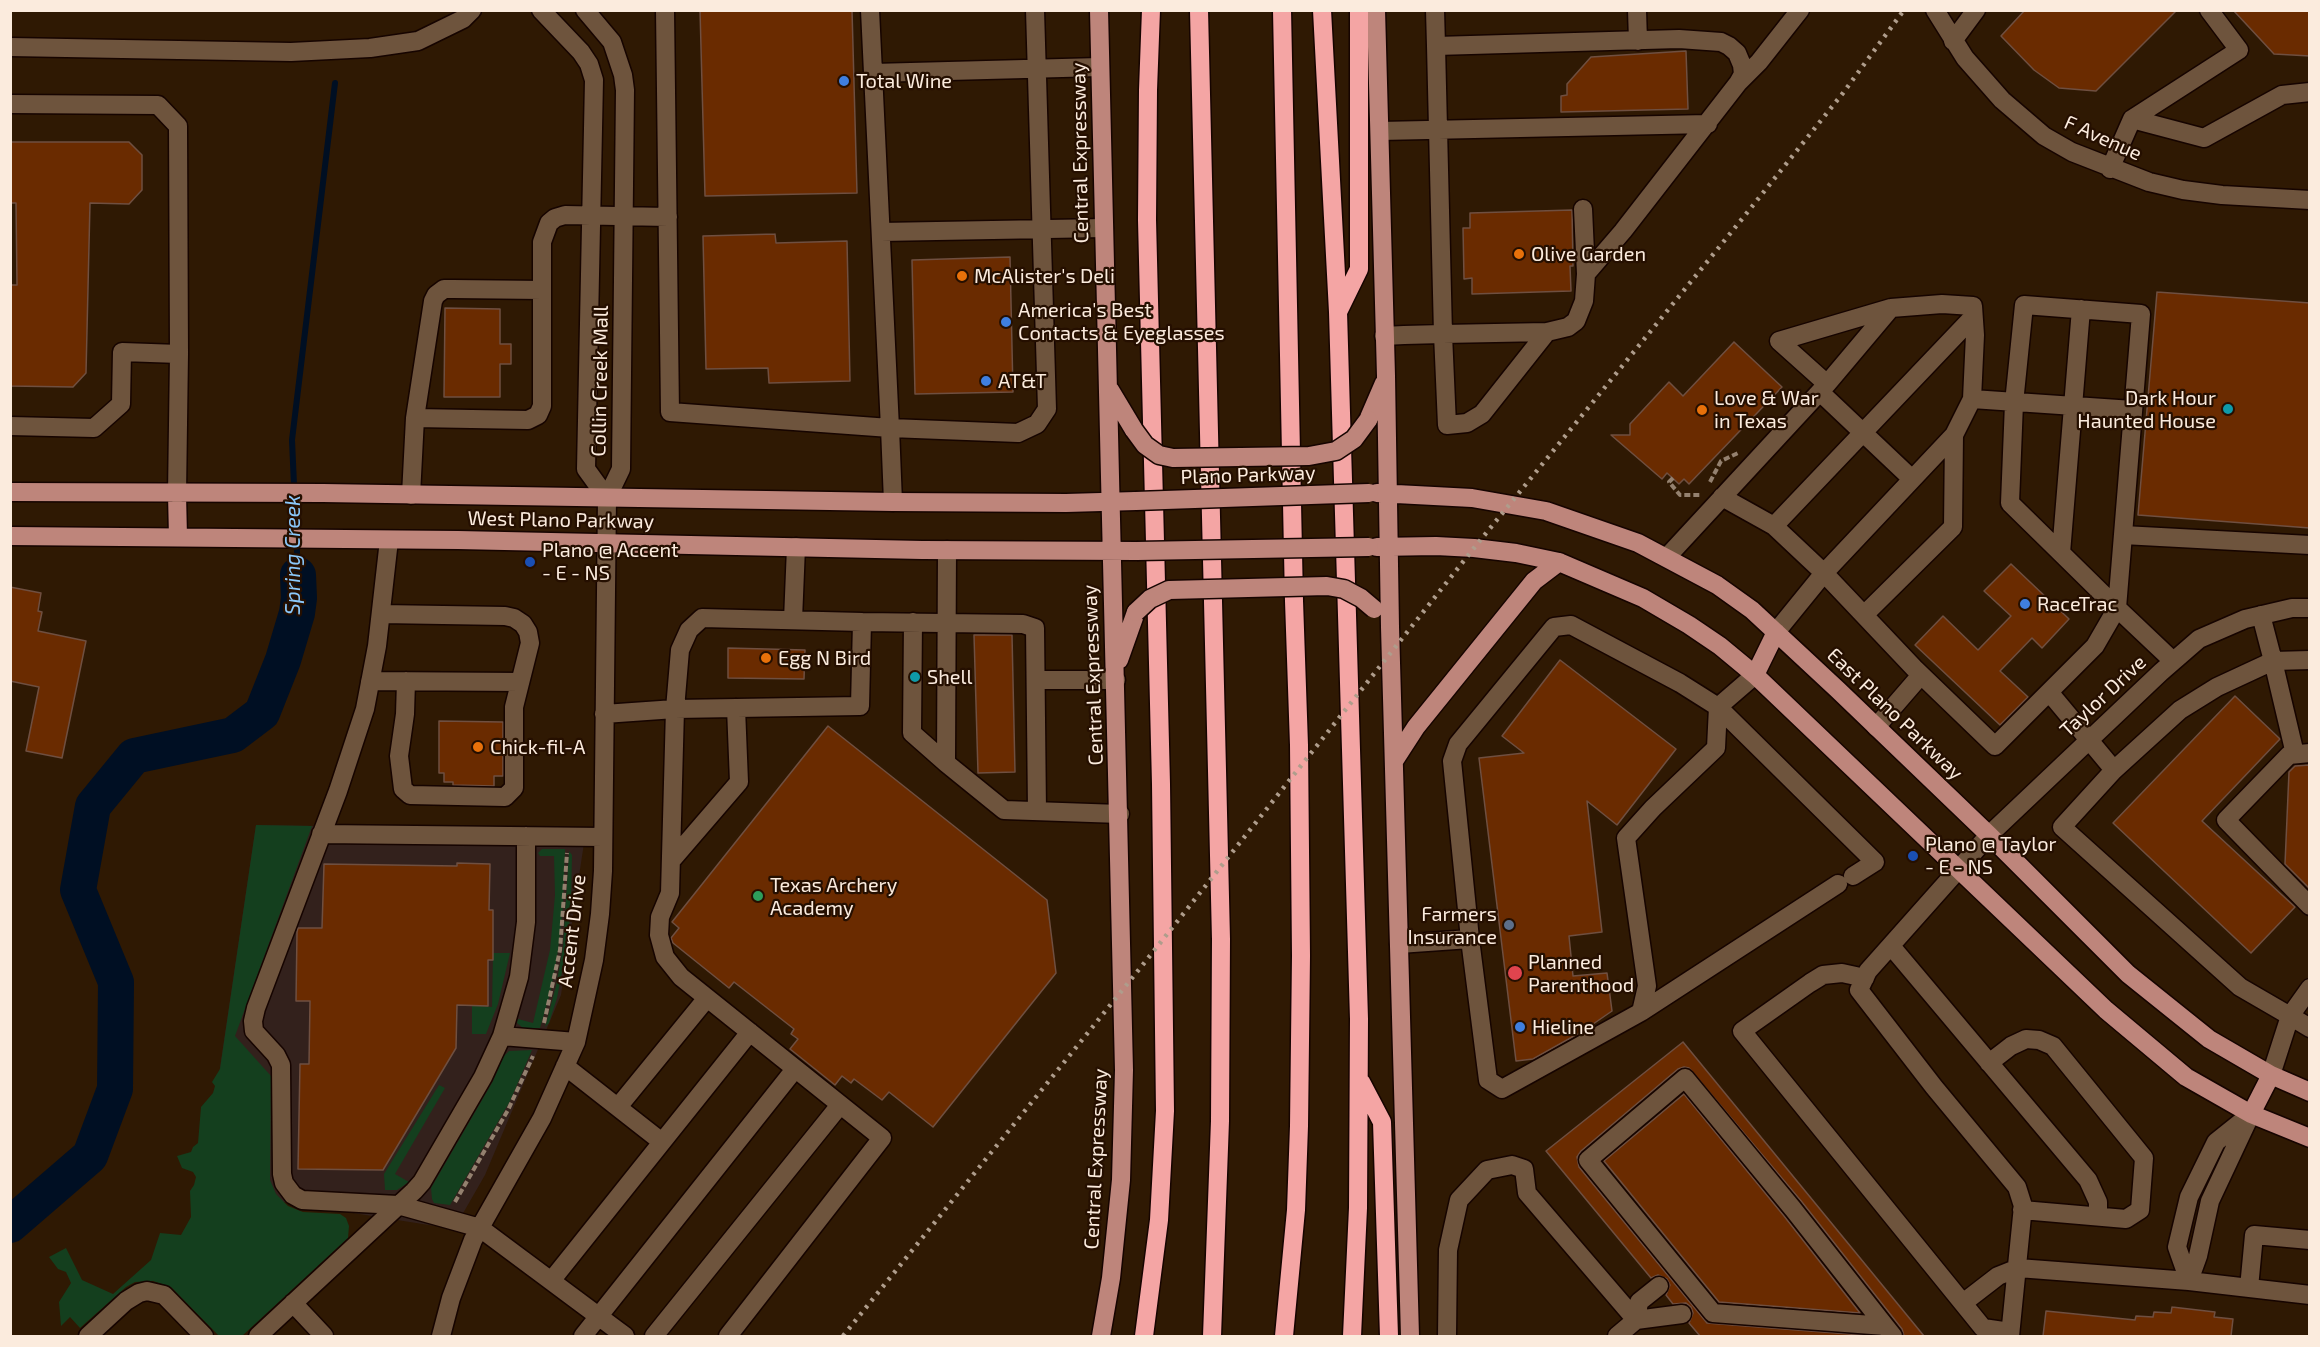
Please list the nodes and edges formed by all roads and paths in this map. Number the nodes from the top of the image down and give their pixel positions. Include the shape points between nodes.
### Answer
1 (472, 10) edge
2 (541, 10) edge
3 (585, 10) edge
4 (665, 10) edge
5 (870, 10) edge
6 (1035, 10) edge
7 (1099, 10) edge
8 (1151, 10) edge
9 (1199, 10) edge
10 (1282, 10) edge
11 (1322, 10) edge
12 (1359, 10) edge
13 (1376, 10) edge
14 (1435, 10) edge
15 (1637, 10) edge
16 (1800, 10) edge
17 (1935, 10) edge
18 (1976, 10) edge
19 (2209, 10) edge
20 (1953, 40) junction
21 (1638, 41) junction
22 (1436, 46) junction
23 (10, 48) edge
24 (1100, 68) junction
25 (1038, 69) junction
26 (873, 73) junction
27 (1738, 83) junction
28 (2310, 92) edge
29 (10, 104) edge
30 (2132, 119) junction
31 (1708, 124) junction
32 (1438, 130) junction
33 (1380, 131) junction
34 (2110, 169) junction
35 (2310, 200) edge
36 (1583, 209) dead end
37 (592, 215) junction
38 (623, 217) junction
39 (668, 218) junction
40 (1104, 228) junction
41 (1042, 229) junction
42 (880, 232) junction
43 (1586, 274) junction
44 (542, 290) junction
45 (1891, 308) junction
46 (2080, 309) junction
47 (1338, 312) junction
48 (1973, 317) junction
49 (1547, 332) junction
50 (1443, 334) junction
51 (1384, 336) junction
52 (179, 354) junction
53 (1386, 376) junction
54 (1823, 388) junction
55 (1109, 389) junction
56 (1972, 399) junction
57 (2014, 402) junction
58 (2073, 406) junction
59 (2133, 410) junction
60 (415, 418) junction
61 (10, 426) edge
62 (890, 428) junction
63 (1863, 432) junction
64 (1954, 435) junction
65 (1763, 454) junction
66 (1673, 478) dead end
67 (1912, 479) junction
68 (10, 492) edge
69 (1388, 493) junction
70 (177, 494) junction
71 (411, 495) junction
72 (1722, 497) junction
73 (607, 498) junction
74 (893, 502) junction
75 (1110, 502) junction
76 (1774, 526) junction
77 (10, 536) edge
78 (2123, 536) junction
79 (178, 537) junction
80 (389, 540) junction
81 (606, 542) junction
82 (2310, 545) edge
83 (1389, 547) junction
84 (796, 548) junction
85 (947, 550) junction
86 (1112, 551) junction
87 (2061, 553) junction
88 (1667, 557) junction
89 (1559, 562) junction
90 (1824, 573) junction
91 (2117, 608) junction
92 (2310, 608) edge
93 (381, 614) junction
94 (1865, 614) junction
95 (2260, 615) junction
96 (794, 620) junction
97 (862, 622) junction
98 (913, 622) junction
99 (946, 622) junction
100 (1390, 627) junction
101 (1776, 632) junction
102 (2310, 660) edge
103 (2272, 661) junction
104 (2173, 662) junction
105 (1116, 675) junction
106 (1755, 675) junction
107 (1921, 675) junction
108 (1036, 680) junction
109 (370, 681) junction
110 (406, 681) junction
111 (520, 682) junction
112 (2049, 692) junction
113 (1718, 706) junction
114 (736, 708) junction
115 (675, 709) junction
116 (604, 714) junction
117 (1876, 727) junction
118 (2088, 741) junction
119 (2302, 753) edge
120 (1394, 761) junction
121 (946, 763) junction
122 (2114, 770) junction
123 (1037, 811) junction
124 (1120, 814) junction
125 (321, 834) junction
126 (1989, 835) junction
127 (526, 836) junction
128 (603, 837) junction
129 (671, 861) junction
130 (1958, 870) junction
131 (2310, 906) edge
132 (1470, 939) junction
133 (1399, 944) junction
134 (1891, 946) junction
135 (1865, 978) junction
136 (2310, 988) edge
137 (707, 998) junction
138 (1641, 1012) junction
139 (2290, 1016) junction
140 (2310, 1028) edge
141 (750, 1032) junction
142 (502, 1036) junction
143 (576, 1042) junction
144 (1989, 1063) junction
145 (566, 1066) junction
146 (795, 1069) junction
147 (2271, 1076) junction
148 (1360, 1080) junction
149 (2310, 1092) edge
150 (840, 1105) junction
151 (618, 1107) junction
152 (2251, 1114) junction
153 (2310, 1138) edge
154 (662, 1142) junction
155 (398, 1205) junction
156 (2022, 1210) junction
157 (2098, 1216) junction
158 (480, 1228) junction
159 (2310, 1240) edge
160 (2018, 1268) junction
161 (551, 1281) junction
162 (2189, 1281) junction
163 (1659, 1286) dead end
164 (2249, 1288) junction
165 (2310, 1295) edge
166 (293, 1303) junction
167 (1963, 1303) junction
168 (1682, 1314) dead end
169 (599, 1317) junction
170 (1636, 1320) junction
171 (1889, 1331) edge
172 (2010, 1334) edge
173 (88, 1336) edge
174 (204, 1336) edge
175 (258, 1336) edge
176 (324, 1336) edge
177 (441, 1336) edge
178 (583, 1336) edge
179 (625, 1336) edge
180 (654, 1336) edge
181 (728, 1336) edge
182 (1101, 1336) edge
183 (1144, 1336) edge
184 (1212, 1336) edge
185 (1284, 1336) edge
186 (1352, 1336) edge
187 (1389, 1336) edge
188 (1410, 1336) edge
189 (1446, 1336) edge
190 (1617, 1336) edge

1 - 23 street via 418,41 370,48 291,52
2 - 37 street, Collin Creek Mall via 581,52 594,80
3 - 38 street, Collin Creek Mall via 612,42 623,75
4 - 39 street
5 - 26 street
6 - 25 street
7 - 24 main road, Central Expressway
8 - 183 highway via 1147,209 1165,1111 1159,1220
9 - 184 highway via 1221,939 1220,1143
10 - 185 highway via 1301,933 1299,1125
11 - 47 highway
12 - 47 highway via 1359,269
13 - 33 main road
14 - 22 street
15 - 21 street
16 - 27 street
17 - 20 street, F Avenue
18 - 20 street
19 - 30 street via 2240,50
20 - 34 street, F Avenue via 1981,79 2020,118 2072,152
21 - 22 street
21 - 27 street via 1721,42 1737,53 1742,65
22 - 32 street
24 - 25 street
24 - 40 main road, Central Expressway
25 - 26 street
25 - 41 street
26 - 42 street
27 - 31 street
28 - 30 street via 2282,94 2204,138
29 - 52 street via 158,105 178,126
30 - 34 street
31 - 32 street
31 - 43 street
32 - 33 street
32 - 50 street
33 - 51 main road
34 - 35 street, F Avenue via 2183,190
36 - 43 street
37 - 38 street
37 - 44 street via 565,216 549,222 542,242
37 - 73 street, Collin Creek Mall via 586,469
38 - 39 street
38 - 73 street, Collin Creek Mall via 621,469
39 - 62 street via 670,412
40 - 41 street
40 - 55 main road, Central Expressway
41 - 42 street
41 - 62 street via 1047,409 1037,424 1018,433
42 - 62 street
43 - 49 street via 1584,301 1576,321
44 - 60 street via 444,289 436,295
44 - 60 street via 542,406 538,415 528,420
45 - 48 street via 1973,306
45 - 54 street
45 - 54 street via 1779,341
46 - 57 street via 2024,305
46 - 58 street
46 - 59 street via 2141,314
47 - 148 highway
48 - 56 street
48 - 63 street
49 - 50 street
49 - 50 street via 1482,414 1467,423 1447,425
50 - 51 street
51 - 53 main road
52 - 61 street via 122,352 121,404 94,428
52 - 70 street
53 - 55 main road, bridge via 1368,420 1354,440 1336,451 1309,456 1173,459 1159,455 1134,430
53 - 69 main road
54 - 63 street
54 - 65 street
55 - 75 main road, Central Expressway
56 - 57 street
56 - 64 street
57 - 58 street
57 - 87 street via 2010,502
58 - 59 street
58 - 87 street
59 - 78 street
60 - 71 street
62 - 74 street
63 - 67 street
63 - 76 street
64 - 67 street
64 - 94 street via 1953,527
65 - 66 path via 1741,452 1721,461 1708,487 1699,495 1680,495 1669,482
65 - 72 street
67 - 90 street
68 - 70 main road, West Plano Parkway
69 - 75 main road, Plano Parkway, bridge
69 - 83 main road
69 - 88 main road, East Plano Parkway via 1472,498 1546,511
70 - 71 main road, West Plano Parkway
70 - 79 main road
71 - 73 main road, West Plano Parkway
72 - 76 street
72 - 88 street
73 - 74 main road, West Plano Parkway
73 - 81 street, Accent Drive
74 - 75 main road, West Plano Parkway
75 - 86 main road, Central Expressway
76 - 90 street
77 - 79 main road, West Plano Parkway
78 - 82 street
78 - 91 street
79 - 80 main road, West Plano Parkway
80 - 81 main road, West Plano Parkway
80 - 93 street
81 - 84 main road, West Plano Parkway
81 - 116 street, Accent Drive
83 - 86 main road, bridge
83 - 89 main road via 1474,548
83 - 100 main road
84 - 85 main road, West Plano Parkway
84 - 96 street
85 - 86 main road, West Plano Parkway
85 - 99 street
86 - 105 main road, Central Expressway
87 - 91 street
88 - 101 main road, East Plano Parkway via 1717,585
89 - 106 main road via 1643,598 1720,646
89 - 120 main road via 1534,581 1416,727
90 - 94 street
90 - 101 street
91 - 104 street
91 - 112 street via 2095,646
92 - 95 street, Taylor Drive
93 - 109 street
93 - 111 street via 514,618 523,624 530,643
94 - 107 street
95 - 103 street
95 - 104 street, Taylor Drive via 2199,639
96 - 97 street
96 - 115 street via 702,618 689,630 680,650
97 - 98 street
97 - 114 street via 860,706
98 - 99 street
98 - 121 street via 912,733
99 - 108 street via 1023,624 1035,628
99 - 121 street
100 - 105 main road, bridge via 1361,598 1327,586 1169,590 1150,599 1136,612
100 - 120 main road
101 - 106 main road
101 - 117 main road, East Plano Parkway
102 - 103 street
103 - 119 street
103 - 122 street via 2180,710
104 - 118 street, Taylor Drive
105 - 108 street
105 - 124 main road, Central Expressway
106 - 113 street
106 - 130 main road
107 - 112 street via 1995,746
107 - 117 street
108 - 123 street
109 - 110 street
109 - 125 street via 365,709
110 - 111 street
110 - 111 street via 399,756 403,789 410,795 506,797 514,788 514,707
112 - 118 street
113 - 132 street via 1571,625 1554,627 1458,744 1452,761
113 - 138 street via 1716,748 1626,838 1647,986
113 - 138 street via 1875,862
114 - 115 street
114 - 129 street via 739,782
115 - 116 street
115 - 129 street
116 - 128 street, Accent Drive
117 - 126 main road, East Plano Parkway
118 - 122 street
118 - 126 street, Taylor Drive
119 - 131 street via 2289,755 2226,820
120 - 133 main road
121 - 123 street via 1004,810
122 - 139 street via 2062,827 2240,987
123 - 124 street
124 - 182 main road, Central Expressway via 1124,1070 1121,1180
125 - 127 street
125 - 155 street via 253,1021 254,1031 281,1065 282,1174 292,1196 302,1200
126 - 130 street, Taylor Drive
126 - 147 main road, East Plano Parkway via 2128,974 2209,1039
127 - 128 street
127 - 142 street via 523,951
128 - 143 street, Accent Drive via 597,937
129 - 137 street via 670,893 660,917 664,957
130 - 134 street, Taylor Drive
130 - 152 main road via 2106,1010 2186,1077
132 - 133 street
132 - 138 street via 1488,1080 1502,1089
133 - 188 main road
134 - 135 street, Taylor Drive
134 - 144 street
135 - 156 street via 1859,990 2017,1187
135 - 167 street via 1823,975 1742,1031
136 - 139 street
137 - 141 street
137 - 151 street
139 - 140 street
139 - 147 street
141 - 146 street
141 - 154 street
142 - 143 street
142 - 155 street via 483,1077 422,1182
143 - 145 street, Accent Drive
144 - 157 street via 2088,1180 2098,1202
144 - 157 street via 2026,1039 2053,1046 2144,1158 2140,1210 2126,1219
145 - 151 street
145 - 158 street, Accent Drive via 542,1118
146 - 150 street
146 - 169 street
147 - 149 main road, East Plano Parkway
147 - 152 main road
148 - 186 highway
148 - 187 highway via 1383,1122
150 - 180 street
150 - 181 street via 882,1138
151 - 154 street
152 - 153 main road
152 - 162 street via 2216,1142 2189,1197 2177,1247
154 - 161 street
155 - 158 street
155 - 166 street
156 - 157 street
156 - 160 street
158 - 161 street
158 - 177 street, Accent Drive via 461,1269
159 - 164 street via 2254,1235
160 - 162 street
160 - 167 street via 1998,1276
160 - 172 street
161 - 169 street
162 - 164 street
163 - 170 street via 1639,1302
164 - 165 street
166 - 175 street
166 - 176 street
167 - 172 street via 1983,1328
168 - 170 street
169 - 178 street
169 - 179 street
170 - 189 street via 1527,1193 1524,1169 1512,1165 1487,1170 1459,1200 1448,1250
170 - 190 street
171 - 171 street via 1685,1078 1588,1160 1713,1313
173 - 174 street via 126,1301 147,1291 164,1295

